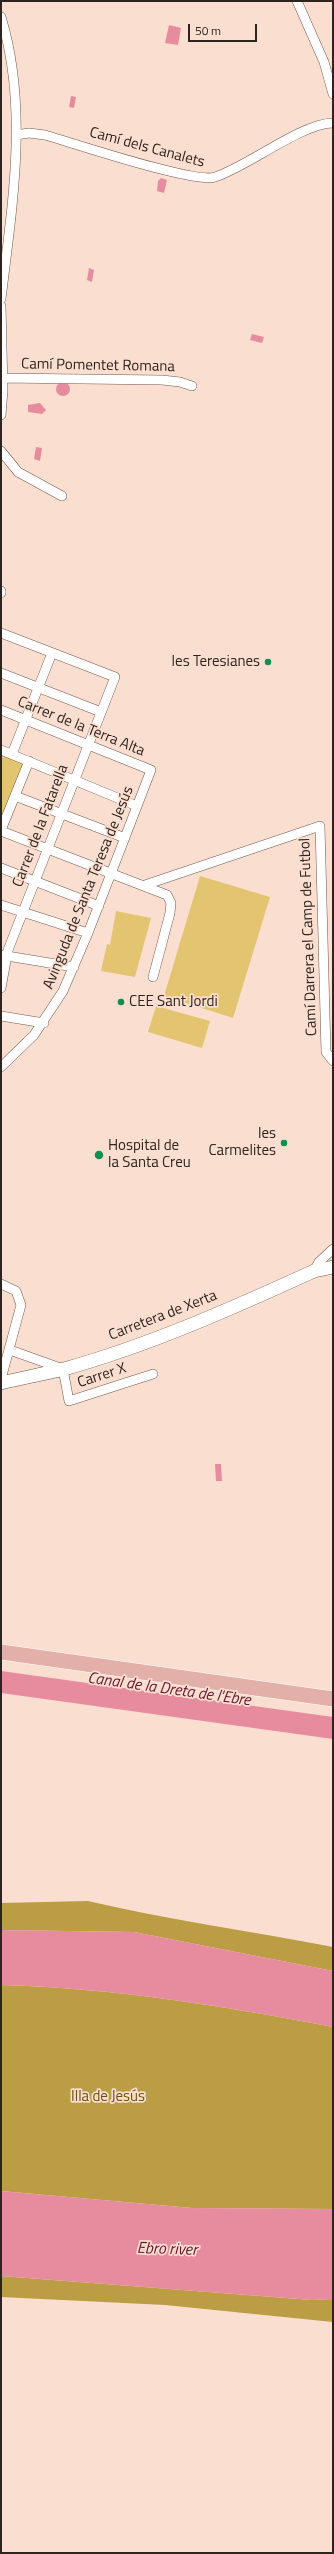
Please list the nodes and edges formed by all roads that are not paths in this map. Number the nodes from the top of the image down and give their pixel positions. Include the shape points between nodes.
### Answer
1 (297, 1) edge
2 (1, 17) edge
3 (333, 94) edge
4 (333, 123) edge
5 (16, 135) junction
6 (1, 299) edge
7 (1, 306) edge
8 (3, 378) junction
9 (192, 386) dead end
10 (1, 415) edge
11 (1, 451) edge
12 (62, 496) dead end
13 (1, 632) edge
14 (52, 653) junction
15 (1, 673) edge
16 (38, 687) junction
17 (1, 710) edge
18 (101, 712) junction
19 (26, 719) junction
20 (88, 744) junction
21 (1, 750) edge
22 (12, 754) junction
23 (29, 761) junction
24 (151, 770) joint
25 (74, 781) junction
26 (15, 796) junction
27 (138, 806) junction
28 (61, 813) junction
29 (1, 831) edge
30 (125, 838) junction
31 (47, 848) junction
32 (1, 868) edge
33 (111, 874) junction
34 (35, 881) junction
35 (145, 885) junction
36 (1, 905) edge
37 (98, 906) junction
38 (23, 912) junction
39 (88, 933) junction
40 (4, 955) edge
41 (74, 967) junction
42 (153, 978) dead end
43 (1, 988) edge
44 (1, 1016) edge
45 (44, 1023) junction
46 (333, 1061) edge
47 (1, 1067) edge
48 (333, 1249) edge
49 (333, 1268) edge
50 (314, 1271) junction
51 (1, 1284) edge
52 (10, 1350) junction
53 (63, 1369) junction
54 (153, 1374) dead end
55 (1, 1379) edge
56 (1, 1383) edge
57 (1, 1652) edge
58 (333, 1699) edge

1 - 3 street via 324,62
2 - 5 street via 11,56
4 - 5 street, Camí dels Canalets via 312,128 209,178 182,175 45,135
5 - 6 street via 14,186
7 - 8 street
8 - 9 street, Camí Pomentet Romana via 173,380
8 - 10 street
11 - 12 street via 18,472
13 - 14 street
14 - 16 street
14 - 18 street, Carrer de la Fatarella via 115,678
15 - 16 street
16 - 18 street
16 - 19 street
17 - 19 street, Carrer de la Terra Alta
18 - 20 street, Carrer de la Fatarella
19 - 20 street, Carrer de la Terra Alta
19 - 22 street
20 - 24 street, Carrer de la Terra Alta
20 - 25 street, Carrer de la Fatarella
21 - 22 street
22 - 23 street
23 - 25 street
23 - 26 street
24 - 27 street, Avinguda de Santa Teresa de Jesús
25 - 27 street
25 - 28 street, Carrer de la Fatarella
26 - 28 street
26 - 29 street
27 - 30 street, Avinguda de Santa Teresa de Jesús
28 - 30 street
28 - 31 street, Carrer de la Fatarella
29 - 31 street
30 - 33 street, Avinguda de Santa Teresa de Jesús
31 - 33 street
31 - 34 street, Carrer de la Fatarella
32 - 34 street
33 - 35 street
33 - 37 street, Avinguda de Santa Teresa de Jesús
34 - 37 street
34 - 38 street, Carrer de la Fatarella
35 - 42 street via 167,895 171,903
35 - 46 street, Camí Darrera el Camp de Futbol via 320,826 326,1052
36 - 38 street
37 - 39 street, Avinguda de Santa Teresa de Jesús
38 - 39 street
38 - 40 street, Carrer de la Fatarella
39 - 41 street, Avinguda de Santa Teresa de Jesús
40 - 41 street
40 - 43 street, Carrer de la Fatarella
41 - 45 street, Avinguda de Santa Teresa de Jesús
44 - 45 street
45 - 47 street, Avinguda de Santa Teresa de Jesús via 24,1047
48 - 50 street via 319,1262
49 - 50 main road, Carretera de Xerta
50 - 53 main road, Carretera de Xerta via 176,1330
51 - 52 street via 13,1288 21,1300
52 - 53 street
52 - 55 street
53 - 54 street, Carrer X via 69,1401
53 - 56 main road, Carretera de Xerta
57 - 58 main road

